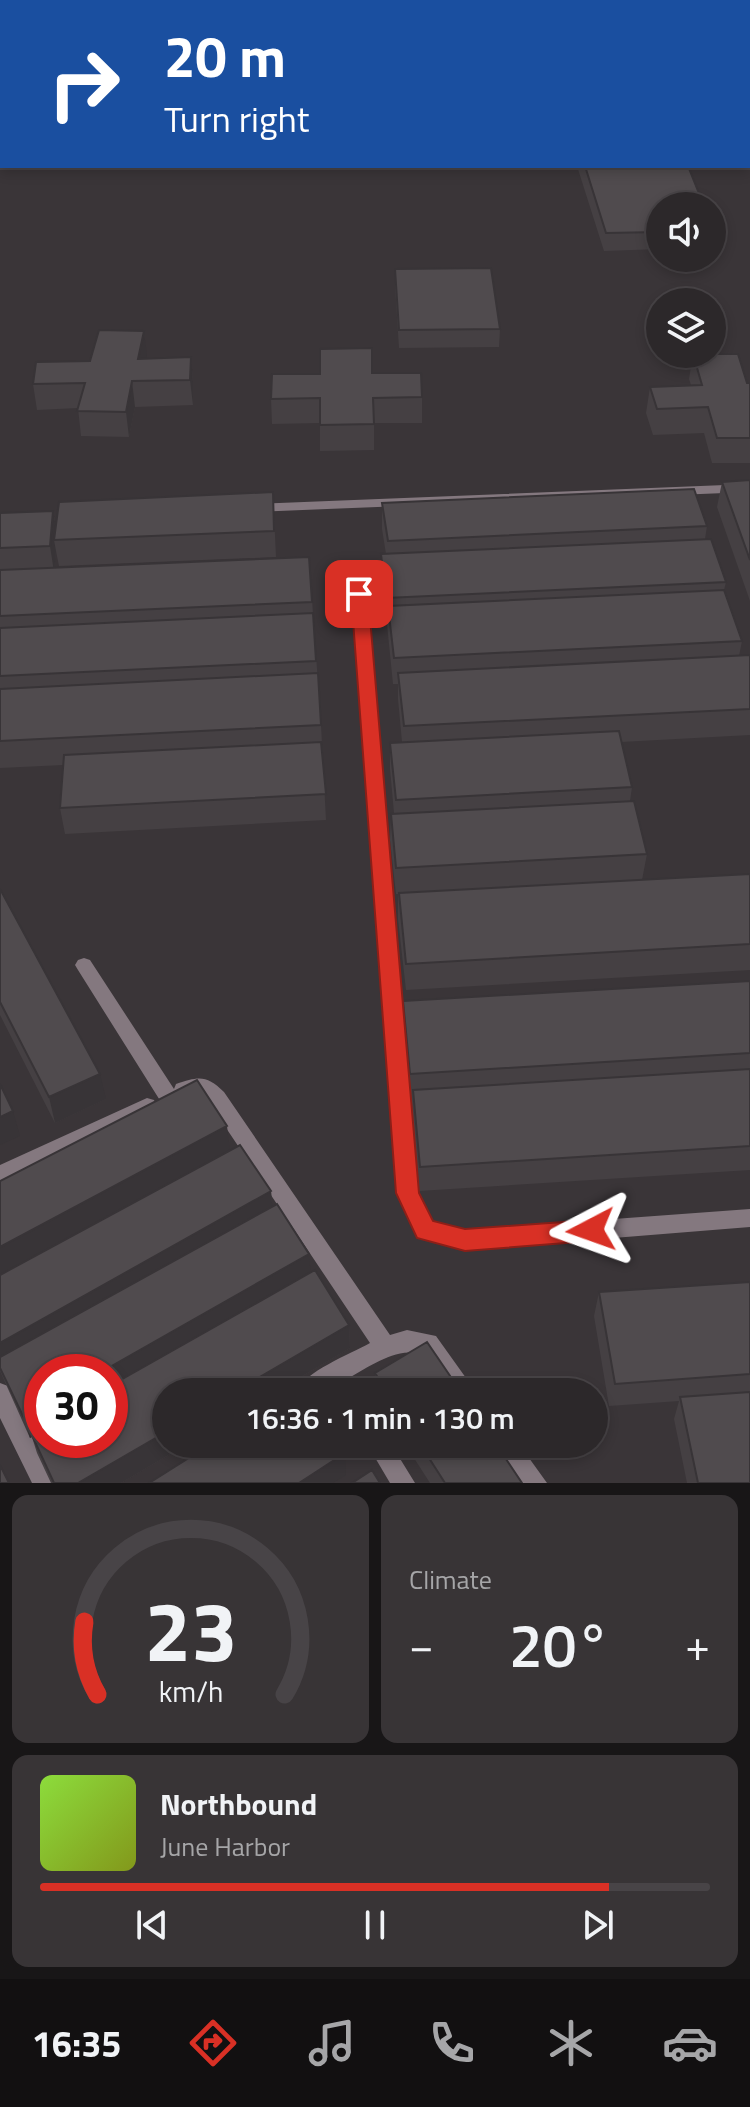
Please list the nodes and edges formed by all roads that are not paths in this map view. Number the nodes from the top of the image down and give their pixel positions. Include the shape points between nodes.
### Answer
1 (750, 488) edge
2 (230, 509) edge
3 (359, 594) dead end
4 (84, 965) dead end
5 (168, 1096) junction
6 (0, 1175) edge
7 (750, 1218) edge
8 (385, 1347) junction
9 (346, 1378) edge
10 (454, 1378) edge
11 (0, 1394) edge
12 (387, 1458) edge
13 (516, 1458) edge
14 (44, 1483) edge
15 (403, 1483) edge
16 (535, 1483) edge

1 - 2 street
3 - 7 street via 407,1193 425,1230 465,1240
4 - 5 street
5 - 6 street
5 - 8 street via 205,1086 217,1098
8 - 9 street
8 - 10 street via 407,1340 428,1343
11 - 14 street
12 - 15 street
13 - 16 street

